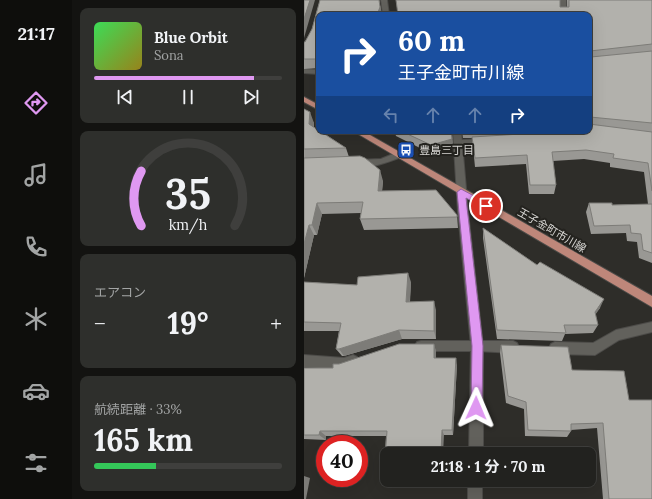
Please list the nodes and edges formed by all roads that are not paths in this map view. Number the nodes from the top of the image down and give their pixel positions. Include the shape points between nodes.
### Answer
1 (384, 0) edge
2 (563, 0) edge
3 (386, 12) edge
4 (563, 12) edge
5 (304, 72) edge
6 (316, 72) edge
7 (304, 99) edge
8 (316, 106) edge
9 (363, 134) edge
10 (457, 134) edge
11 (496, 141) edge
12 (458, 143) junction
13 (398, 155) junction
14 (351, 163) edge
15 (461, 192) junction
16 (652, 302) edge
17 (652, 326) edge
18 (409, 345) edge
19 (478, 346) junction
20 (524, 347) edge
21 (540, 348) edge
22 (365, 357) edge
23 (304, 361) edge
24 (476, 447) edge
25 (475, 487) edge
26 (475, 499) edge

1 - 3 street
2 - 4 street
5 - 6 street
7 - 8 main road
9 - 13 main road, 王子金町市川線
10 - 12 street
11 - 12 street
12 - 15 street
13 - 14 street via 382,162
13 - 15 main road, 王子金町市川線
15 - 16 main road, 王子金町市川線
15 - 19 street
17 - 21 street via 616,335 595,349
18 - 19 street
19 - 20 street
19 - 24 street
22 - 23 street via 344,364
25 - 26 street

